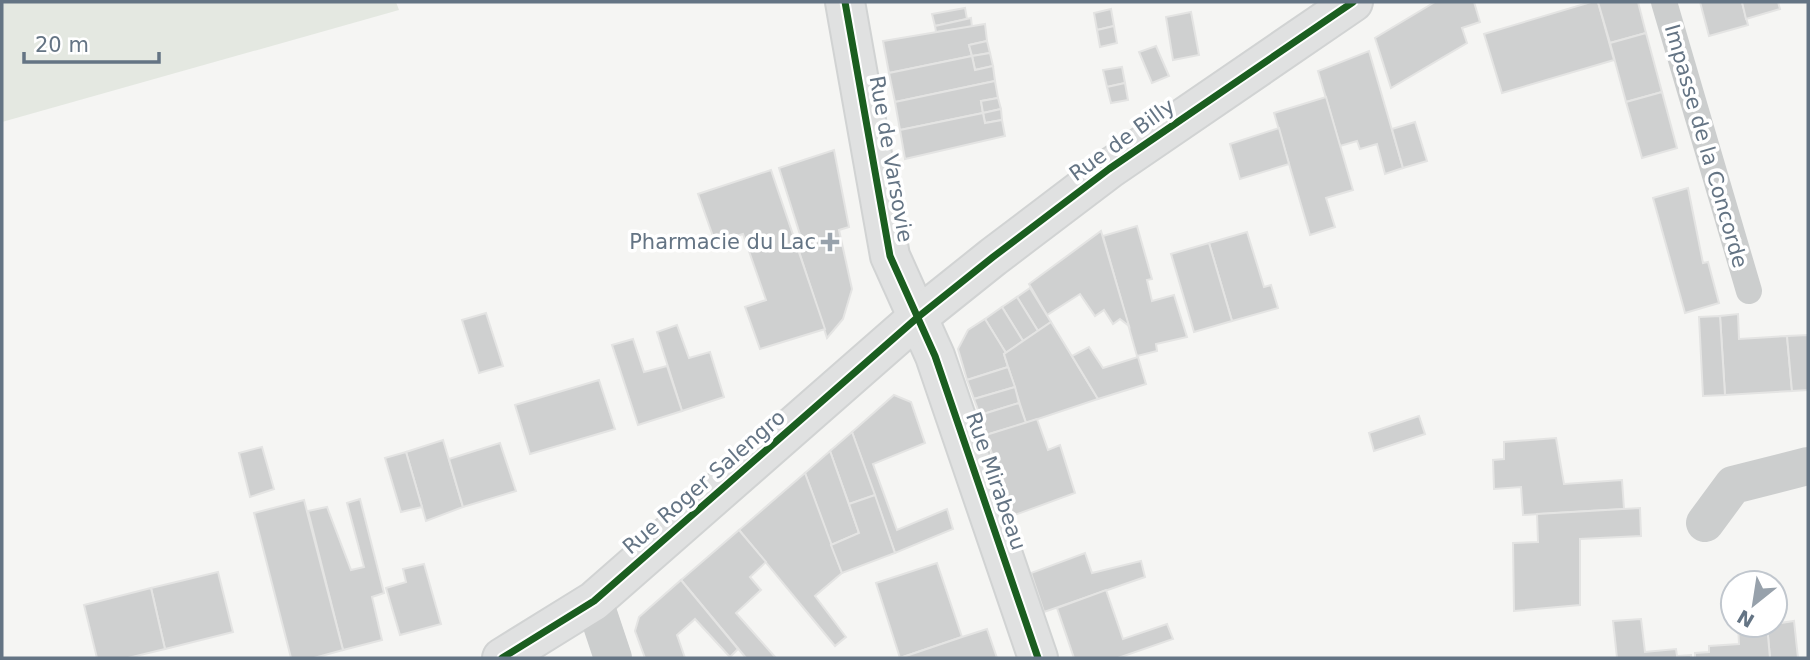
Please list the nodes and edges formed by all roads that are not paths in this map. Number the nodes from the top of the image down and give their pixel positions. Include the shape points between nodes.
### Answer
1 (845, 2) edge
2 (1353, 2) edge
3 (1664, 2) edge
4 (1749, 291) dead end
5 (918, 317) junction
6 (1808, 466) edge
7 (1705, 523) dead end
8 (594, 601) junction
9 (502, 658) edge
10 (613, 658) edge
11 (1038, 658) edge

1 - 5 street, Rue de Varsovie via 890,256
2 - 5 street, Rue de Billy via 1109,169
3 - 4 lane, Impasse de la Concorde
5 - 8 street, Rue Roger Salengro
5 - 11 street, Rue Mirabeau
6 - 7 street via 1733,485
8 - 9 street, Rue Roger Salengro
8 - 10 street

